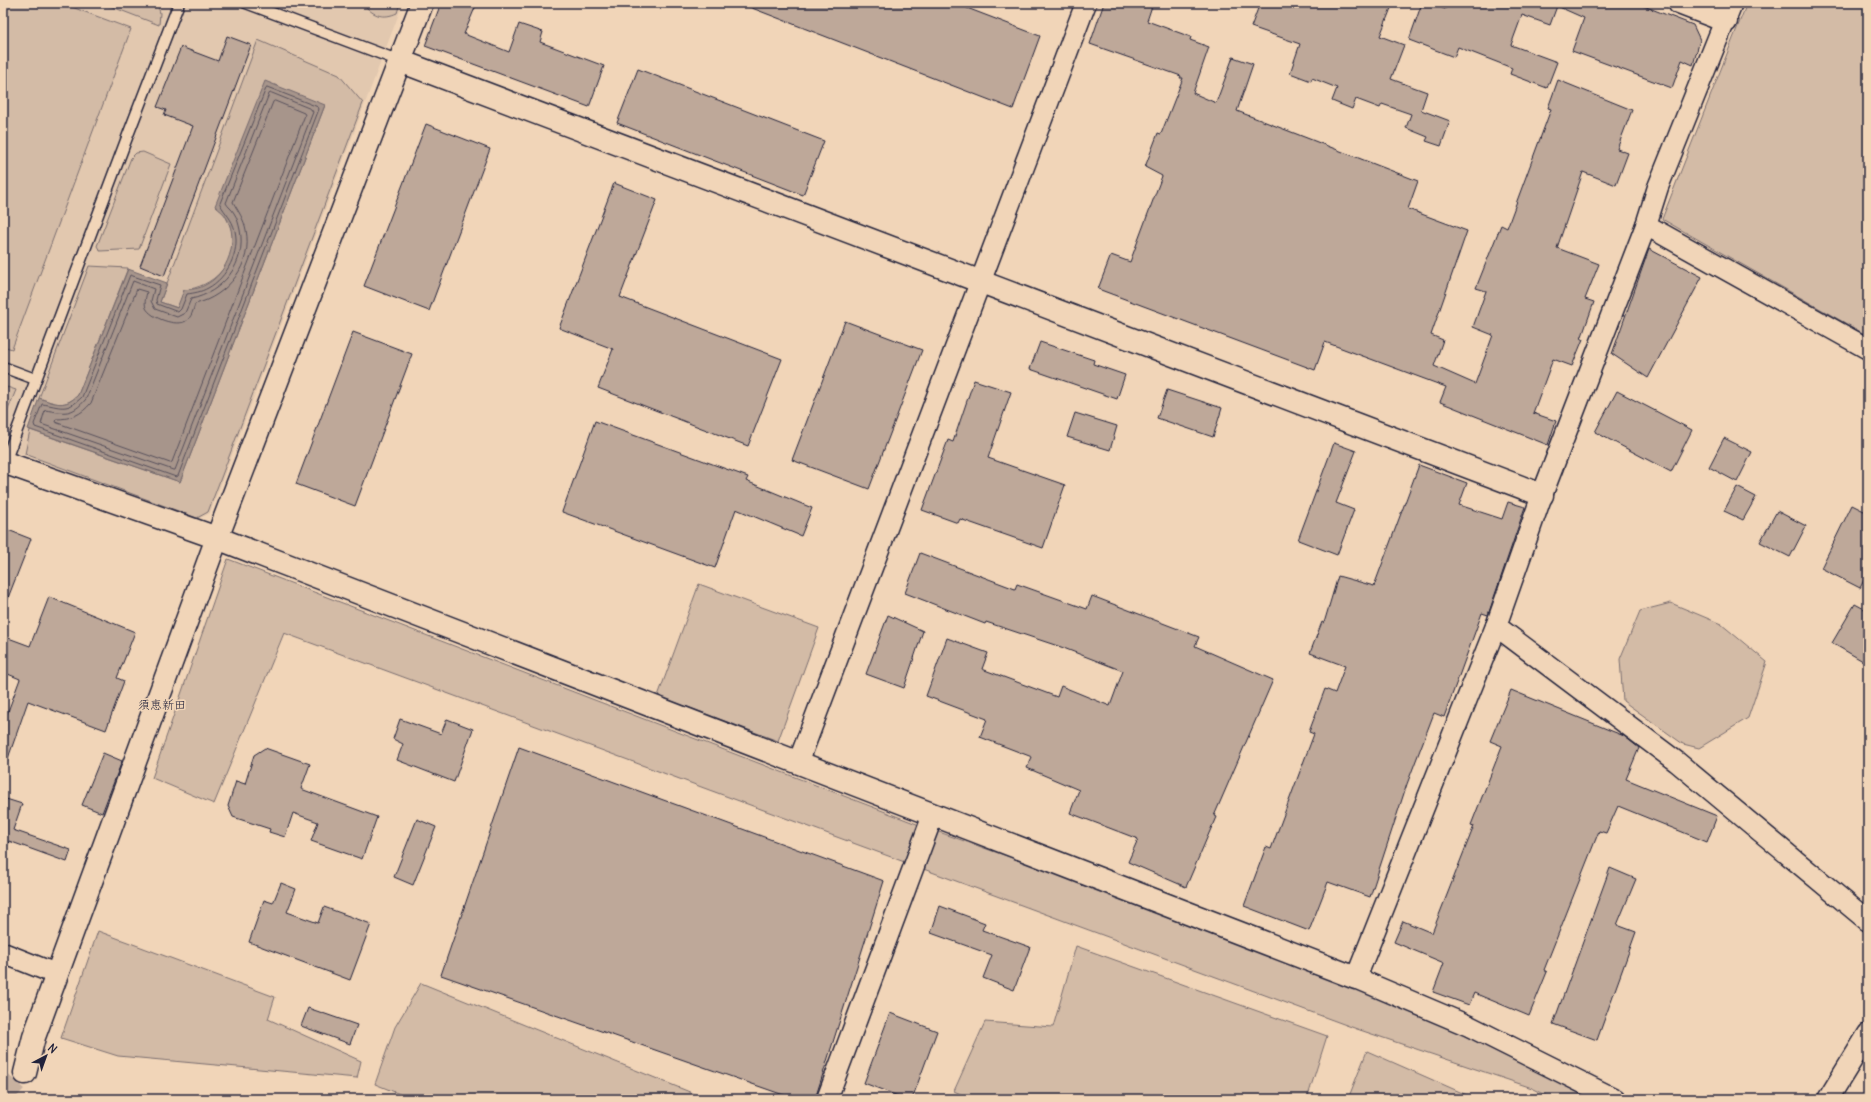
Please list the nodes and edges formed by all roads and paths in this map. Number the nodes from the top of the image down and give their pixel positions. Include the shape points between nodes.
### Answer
1 (179, 3) edge
2 (246, 3) edge
3 (422, 3) edge
4 (1086, 3) edge
5 (1679, 3) edge
6 (1729, 12) edge
7 (400, 61) junction
8 (1646, 225) junction
9 (980, 282) junction
10 (1868, 349) edge
11 (3, 367) edge
12 (35, 379) junction
13 (4, 462) edge
14 (1542, 495) junction
15 (217, 538) junction
16 (1496, 626) junction
17 (798, 763) junction
18 (933, 815) junction
19 (1868, 921) edge
20 (3, 953) edge
21 (56, 974) junction
22 (1356, 978) junction
23 (1868, 1034) edge
24 (25, 1074) tunnel mouth
25 (827, 1099) edge
26 (1615, 1099) edge
27 (1828, 1099) edge

1 - 12 lane
2 - 7 lane
3 - 7 street
4 - 9 street
5 - 6 street
6 - 8 street via 1658,187
7 - 9 street
7 - 15 street
8 - 10 street
8 - 14 street
9 - 14 street
9 - 17 street
11 - 12 lane
12 - 13 lane
13 - 15 street
14 - 16 street
15 - 17 street
15 - 21 street
16 - 19 street via 1677,762
16 - 22 street
17 - 18 street
18 - 22 street
18 - 25 street
20 - 21 street
21 - 24 street via 34,1037
22 - 26 street via 1470,1026
23 - 27 street

